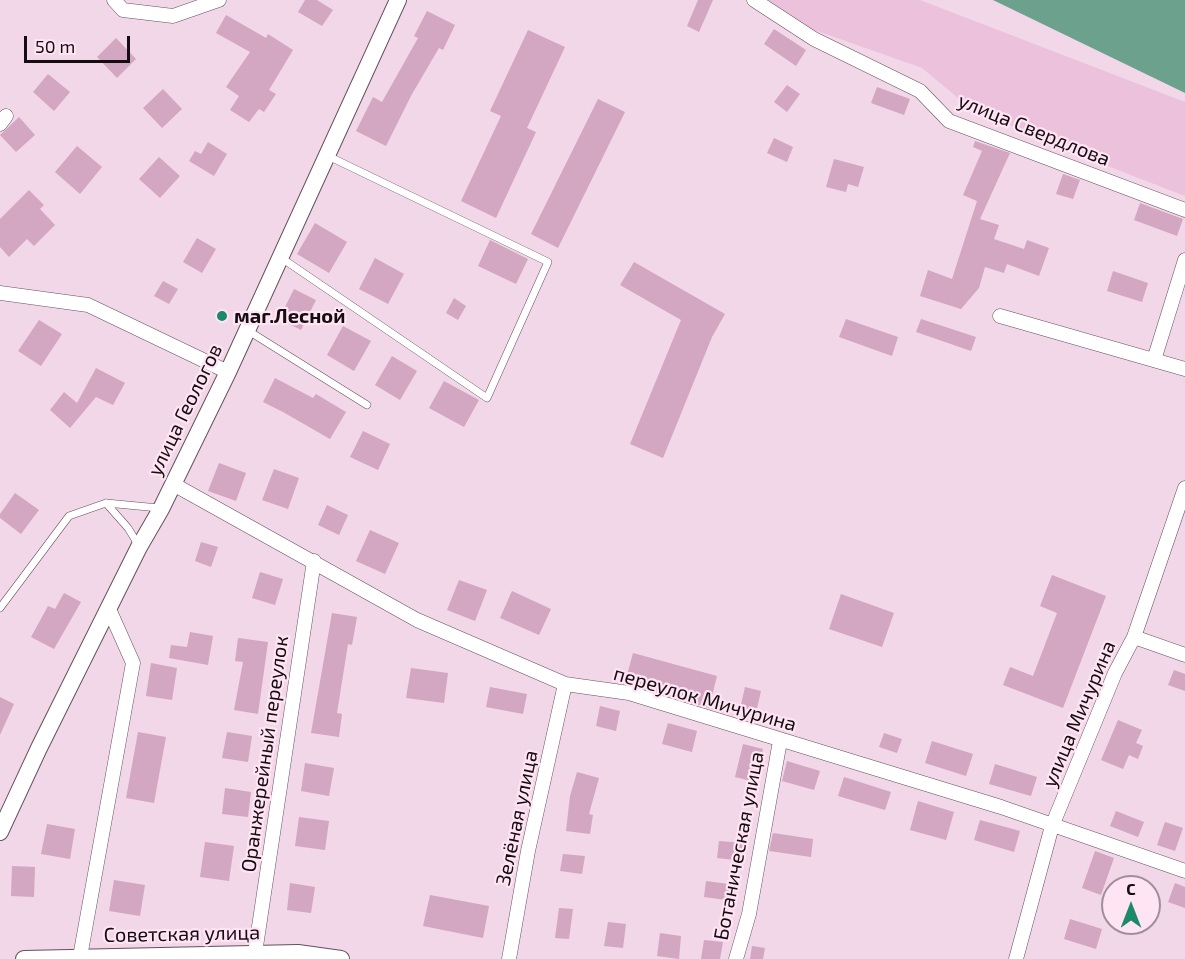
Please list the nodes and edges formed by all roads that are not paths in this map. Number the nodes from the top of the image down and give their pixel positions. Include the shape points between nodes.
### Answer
1 (114, 0) edge
2 (219, 0) edge
3 (398, 0) edge
4 (754, 0) edge
5 (326, 155) junction
6 (1185, 210) edge
7 (280, 257) junction
8 (1185, 260) edge
9 (0, 293) edge
10 (1000, 316) dead end
11 (246, 329) junction
12 (1154, 360) junction
13 (1185, 369) edge
14 (228, 372) junction
15 (368, 405) dead end
16 (173, 484) junction
17 (1185, 488) edge
18 (106, 503) junction
19 (161, 509) junction
20 (139, 547) junction
21 (314, 561) junction
22 (0, 608) edge
23 (109, 609) junction
24 (1134, 637) junction
25 (1185, 655) edge
26 (565, 684) junction
27 (780, 741) junction
28 (1052, 826) junction
29 (0, 832) edge
30 (1185, 871) edge
31 (255, 953) junction
32 (294, 956) edge
33 (80, 958) edge
34 (24, 959) edge
35 (332, 959) edge
36 (509, 959) edge
37 (736, 959) edge
38 (1017, 959) edge

1 - 2 street via 123,10 173,16
3 - 5 street, улица Геологов
4 - 6 street, улица Свердлова via 814,39 920,91 950,121
5 - 7 street, улица Геологов
5 - 7 lane via 548,262 487,398
7 - 11 street, улица Геологов
8 - 12 street
9 - 14 street via 88,305
10 - 12 street
11 - 14 street, улица Геологов
11 - 15 lane
12 - 13 street
14 - 16 street, улица Геологов
16 - 19 street, улица Геологов
16 - 21 street, переулок Мичурина
17 - 24 street, улица Мичурина
18 - 19 lane
18 - 20 lane
18 - 22 lane via 69,516
19 - 20 street, улица Геологов
20 - 23 street, улица Геологов
21 - 26 street, переулок Мичурина via 417,620
21 - 31 street, Оранжерейный переулок
23 - 29 street, улица Геологов
23 - 33 street via 133,663
24 - 25 street
24 - 28 street, улица Мичурина
26 - 27 street, переулок Мичурина via 629,693
26 - 36 street, Зелёная улица
27 - 28 street, переулок Мичурина
27 - 37 street, Ботаническая улица via 749,914
28 - 30 street, переулок Мичурина
28 - 38 street, улица Мичурина
31 - 32 street, Советская улица
31 - 33 street, Советская улица
32 - 35 street, Советская улица
33 - 34 street, Советская улица

